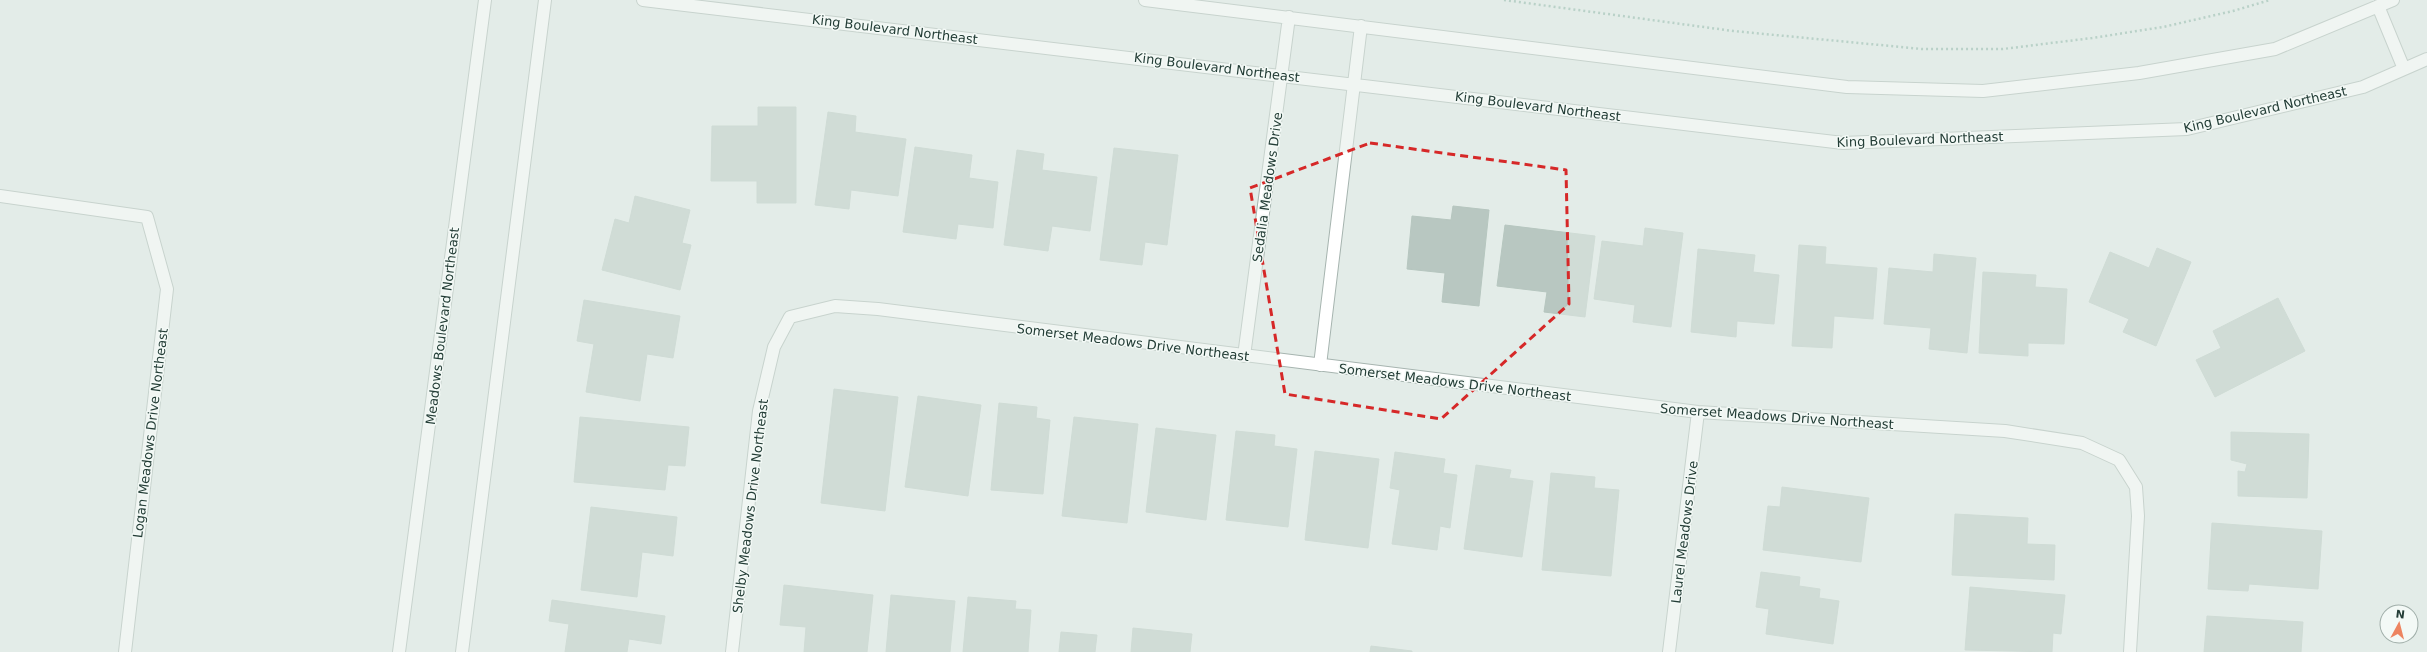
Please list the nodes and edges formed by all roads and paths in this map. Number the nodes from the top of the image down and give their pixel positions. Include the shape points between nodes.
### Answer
1 (485, 0) edge
2 (544, 0) edge
3 (643, 0) edge
4 (1146, 0) edge
5 (1504, 0) edge
6 (2270, 0) edge
7 (2393, 0) edge
8 (2378, 6) junction
9 (1289, 17) junction
10 (1361, 26) junction
11 (2427, 59) edge
12 (2404, 69) junction
13 (1282, 74) junction
14 (1355, 84) junction
15 (0, 196) edge
16 (790, 317) joint
17 (1244, 356) junction
18 (1320, 365) junction
19 (1698, 412) junction
20 (125, 652) edge
21 (399, 652) edge
22 (462, 652) edge
23 (732, 652) edge
24 (1669, 652) edge
25 (2130, 652) edge

1 - 21 street, Meadows Boulevard Northeast
2 - 22 street
3 - 13 street, King Boulevard Northeast
4 - 9 street
5 - 6 path via 1733,31 1922,49 2003,49 2092,38 2163,27
7 - 8 street
8 - 10 street via 2275,49 2139,73 1983,91 1846,87
8 - 12 street
9 - 10 street
9 - 13 street, Sedalia Meadows Drive
10 - 14 street
11 - 12 street, King Boulevard Northeast
12 - 14 street, King Boulevard Northeast via 2363,87 2187,129 1843,143
13 - 14 street, King Boulevard Northeast
13 - 17 street, Sedalia Meadows Drive
14 - 18 street
15 - 20 street, Logan Meadows Drive Northeast via 147,217 167,289
16 - 17 street, Somerset Meadows Drive Northeast via 835,306 878,309
16 - 23 street, Shelby Meadows Drive Northeast via 774,347 759,411
17 - 18 street, Somerset Meadows Drive Northeast
18 - 19 street, Somerset Meadows Drive Northeast
19 - 24 street, Laurel Meadows Drive
19 - 25 street, Somerset Meadows Drive Northeast via 2005,430 2082,443 2119,460 2136,487 2138,516

